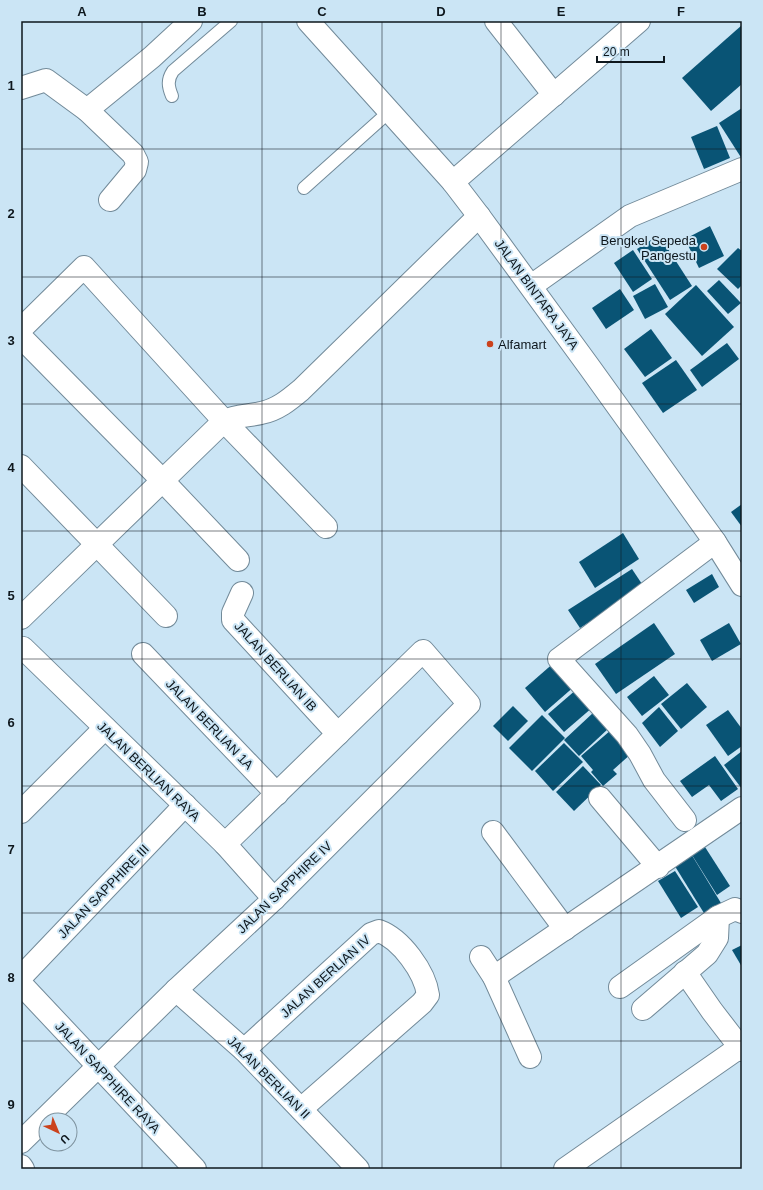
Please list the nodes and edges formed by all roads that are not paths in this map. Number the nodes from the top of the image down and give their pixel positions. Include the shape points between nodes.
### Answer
1 (191, 21) edge
2 (231, 21) edge
3 (308, 21) edge
4 (496, 21) edge
5 (639, 21) edge
6 (21, 88) edge
7 (554, 94) junction
8 (172, 96) dead end
9 (87, 110) junction
10 (390, 111) junction
11 (742, 169) edge
12 (453, 182) junction
13 (304, 188) dead end
14 (110, 200) dead end
15 (479, 216) junction
16 (531, 286) junction
17 (21, 328) edge
18 (21, 337) edge
19 (224, 421) junction
20 (21, 466) edge
21 (162, 480) junction
22 (326, 527) dead end
23 (715, 542) junction
24 (98, 544) junction
25 (238, 560) dead end
26 (742, 585) edge
27 (242, 593) dead end
28 (23, 611) edge
29 (166, 616) dead end
30 (21, 649) edge
31 (143, 654) dead end
32 (105, 728) junction
33 (338, 734) junction
34 (277, 794) junction
35 (600, 798) dead end
36 (185, 805) junction
37 (742, 808) edge
38 (21, 812) edge
39 (685, 820) dead end
40 (493, 832) dead end
41 (225, 844) junction
42 (658, 867) junction
43 (274, 899) junction
44 (742, 912) edge
45 (718, 917) junction
46 (565, 929) junction
47 (481, 957) dead end
48 (685, 972) junction
49 (21, 977) edge
50 (494, 977) junction
51 (21, 984) edge
52 (620, 987) dead end
53 (176, 990) junction
54 (643, 1009) dead end
55 (741, 1048) edge
56 (244, 1050) junction
57 (530, 1057) dead end
58 (98, 1068) junction
59 (301, 1109) junction
60 (21, 1142) edge
61 (21, 1166) edge
62 (23, 1169) edge
63 (195, 1169) edge
64 (358, 1169) edge
65 (565, 1169) edge

1 - 9 street via 152,58
2 - 8 lane via 173,71 168,78
3 - 10 street, JALAN BINTARA JAYA
4 - 7 street
5 - 7 street
6 - 9 street via 46,80
7 - 12 street
9 - 14 street via 133,154 137,162 135,170
10 - 12 street, JALAN BINTARA JAYA
10 - 13 lane
11 - 16 street via 630,216
12 - 15 street, JALAN BINTARA JAYA
15 - 16 street, JALAN BINTARA JAYA
15 - 19 street via 301,390 276,408
16 - 23 street, JALAN BINTARA JAYA
17 - 19 street via 84,267
18 - 21 street
19 - 21 street
19 - 22 street
20 - 24 street
21 - 24 street
21 - 25 street
23 - 26 street, JALAN BINTARA JAYA
23 - 39 street via 559,659 627,736 654,780
24 - 28 street
24 - 29 street
27 - 33 street, JALAN BERLIAN IB via 233,613 233,620
30 - 32 street, JALAN BERLIAN RAYA via 23,648
31 - 34 street, JALAN BERLIAN 1A
32 - 36 street, JALAN BERLIAN RAYA
32 - 38 street
33 - 34 street
33 - 43 street, JALAN SAPPHIRE IV via 423,651 469,704
34 - 41 street
35 - 42 street
36 - 41 street, JALAN BERLIAN RAYA
36 - 49 street, JALAN SAPPHIRE III
37 - 42 street
40 - 46 street
41 - 43 street, JALAN BERLIAN RAYA
42 - 46 street
43 - 53 street, JALAN SAPPHIRE IV
44 - 45 street via 735,909
45 - 48 street via 717,938 707,954
45 - 52 street
46 - 50 street
47 - 50 street
48 - 54 street
48 - 55 street
50 - 57 street
51 - 58 street, JALAN SAPPHIRE RAYA
53 - 56 street, JALAN BERLIAN II
53 - 58 street, JALAN SAPPHIRE IV
55 - 65 street
56 - 59 street, JALAN BERLIAN II
56 - 59 street, JALAN BERLIAN IV via 371,934 379,931 387,934 407,952 427,983 428,994
58 - 60 street, JALAN SAPPHIRE IV
58 - 63 street, JALAN SAPPHIRE RAYA
59 - 64 street, JALAN BERLIAN II
61 - 62 street

